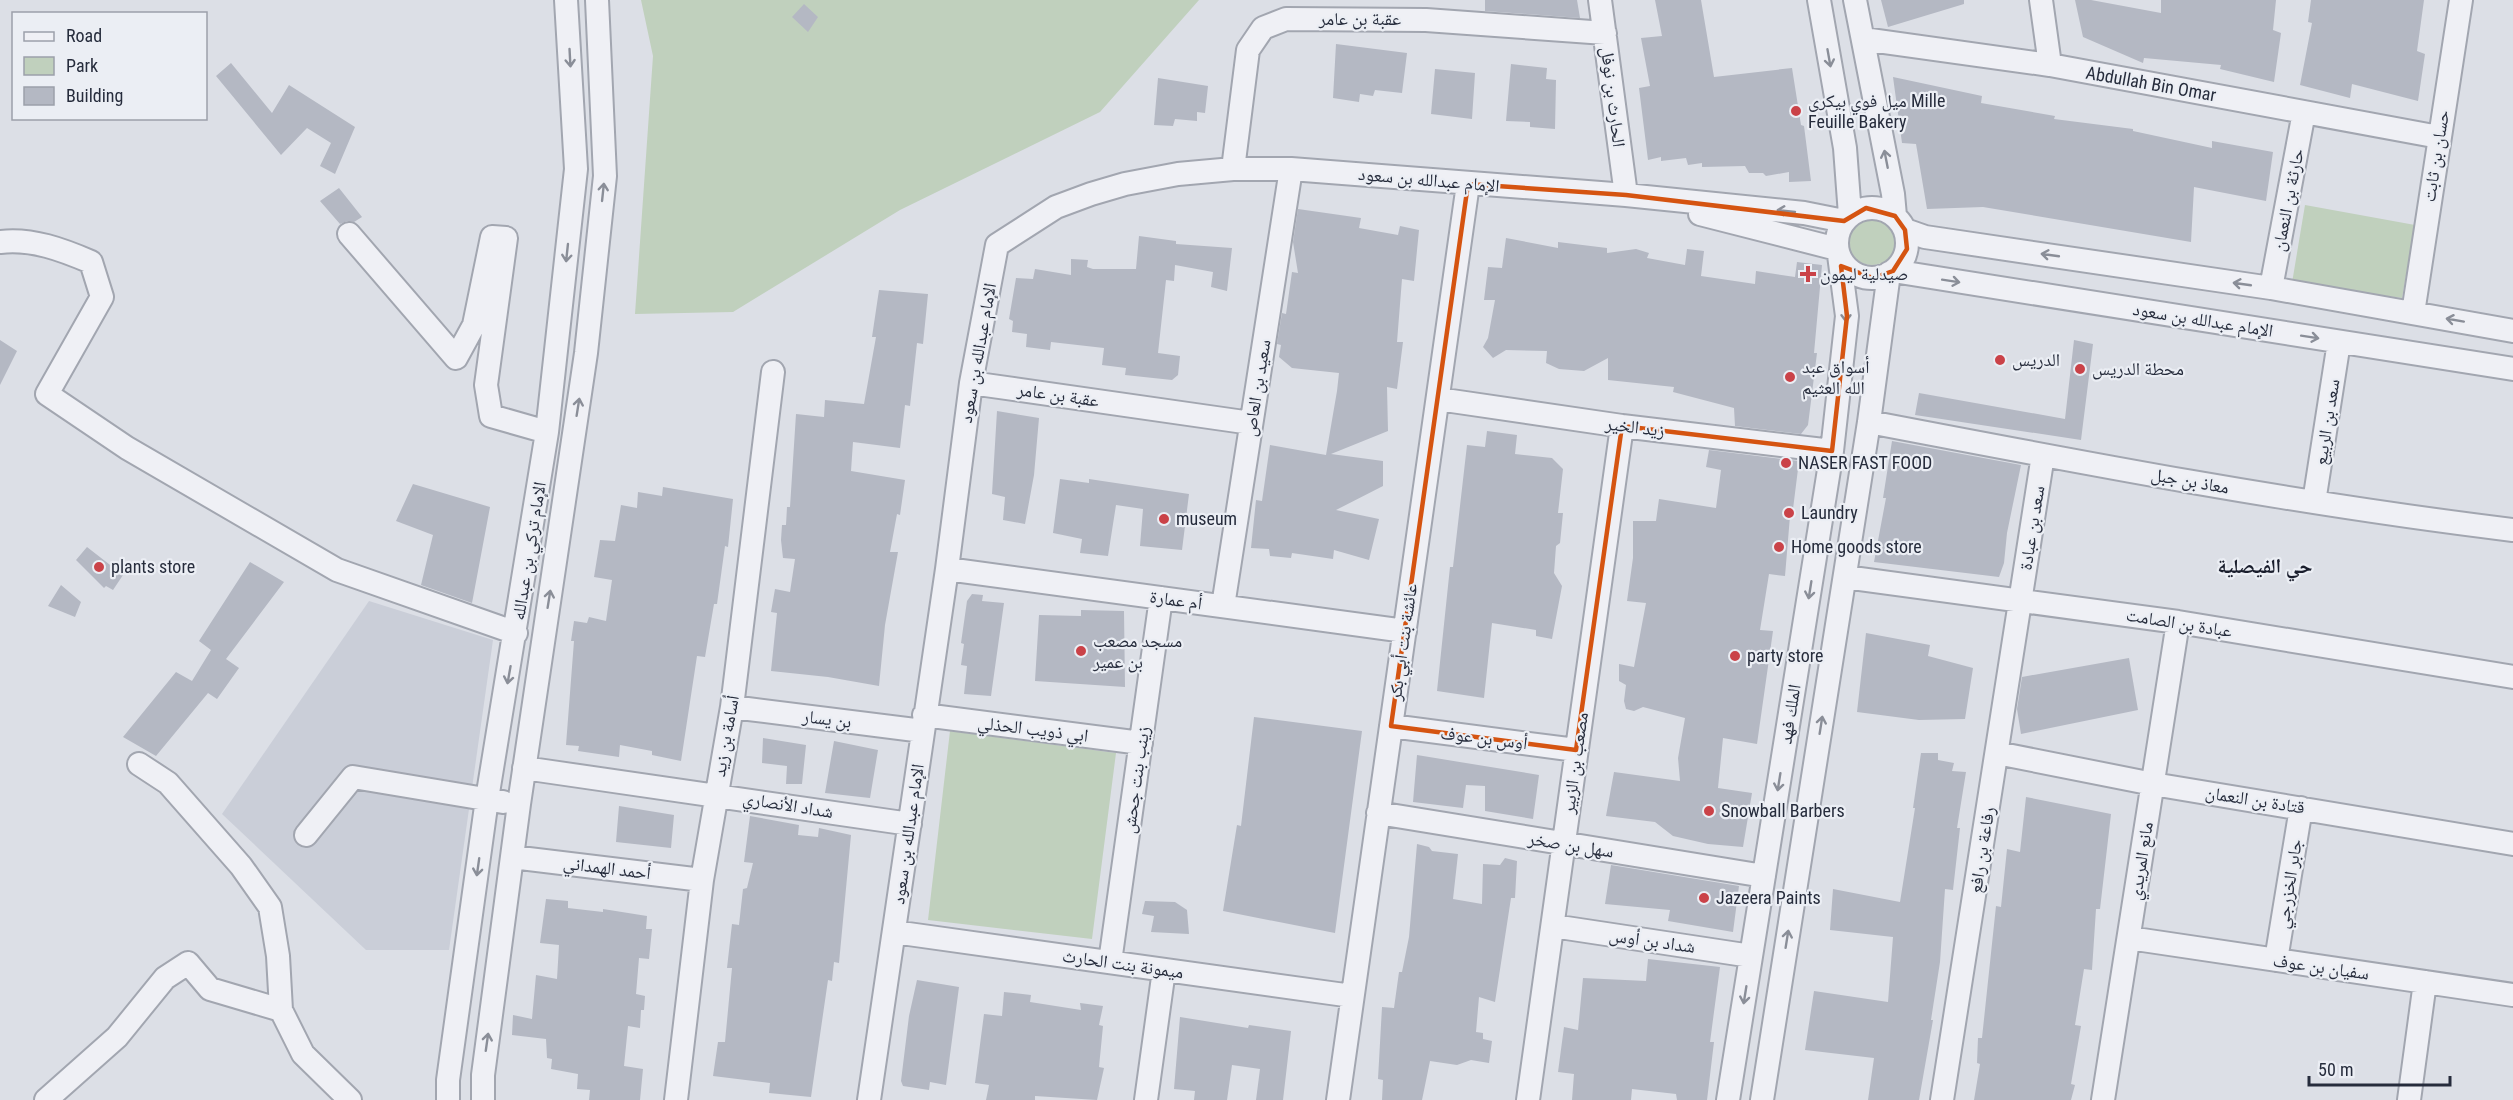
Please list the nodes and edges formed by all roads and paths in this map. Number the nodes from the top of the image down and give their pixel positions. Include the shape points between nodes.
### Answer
1 (566, 0) edge
2 (597, 0) edge
3 (1600, 0) edge
4 (1819, 0) edge
5 (1855, 0) edge
6 (2041, 0) edge
7 (2461, 0) edge
8 (1425, 10) edge
9 (1605, 33) junction
10 (1863, 39) junction
11 (2050, 65) junction
12 (2304, 112) junction
13 (2439, 137) junction
14 (1233, 169) junction
15 (1291, 169) junction
16 (1468, 184) junction
17 (1626, 195) junction
18 (1847, 218) junction
19 (1900, 223) junction
20 (349, 234) dead end
21 (0, 242) edge
22 (1838, 252) junction
23 (1891, 272) junction
24 (2271, 288) junction
25 (2413, 313) junction
26 (2513, 330) edge
27 (2339, 342) junction
28 (2513, 369) edge
29 (773, 372) dead end
30 (970, 383) junction
31 (1438, 399) junction
32 (1869, 422) junction
33 (1251, 423) junction
34 (1622, 426) junction
35 (547, 432) junction
36 (1832, 451) junction
37 (2043, 455) junction
38 (2314, 502) junction
39 (2513, 530) edge
40 (947, 569) junction
41 (1845, 577) junction
42 (1161, 598) junction
43 (2021, 600) junction
44 (1223, 606) junction
45 (2178, 622) junction
46 (1405, 631) junction
47 (516, 633) junction
48 (2513, 676) edge
49 (732, 707) junction
50 (923, 723) junction
51 (1391, 726) junction
52 (1141, 743) junction
53 (1576, 750) junction
54 (1997, 753) junction
55 (139, 765) dead end
56 (524, 768) junction
57 (2153, 784) junction
58 (716, 794) junction
59 (487, 799) junction
60 (519, 804) junction
61 (2301, 808) junction
62 (1378, 813) junction
63 (910, 824) junction
64 (306, 835) dead end
65 (2513, 844) edge
66 (1563, 845) junction
67 (512, 857) junction
68 (1764, 876) junction
69 (702, 880) junction
70 (1553, 926) junction
71 (894, 932) junction
72 (2129, 938) junction
73 (1751, 956) junction
74 (2276, 960) junction
75 (1110, 962) junction
76 (1164, 970) junction
77 (2425, 982) junction
78 (2513, 995) edge
79 (1352, 996) junction
80 (281, 1010) junction
81 (46, 1100) edge
82 (350, 1100) edge
83 (448, 1100) edge
84 (483, 1100) edge
85 (676, 1100) edge
86 (869, 1100) edge
87 (1146, 1100) edge
88 (1338, 1100) edge
89 (1528, 1100) edge
90 (1728, 1100) edge
91 (1762, 1100) edge
92 (1942, 1100) edge
93 (2105, 1100) edge
94 (2409, 1100) edge

1 -> 35 street, الإمام تركي بن عبدالله via 576,169
56 -> 2 street, الإمام تركي بن عبدالله via 586,353 605,176
3 - 9 street, الحارث بن نوفل
4 -> 18 street via 1845,148
5 - 10 street
6 - 11 street
7 - 13 street, حسان بن ثابت
8 - 9 street, عقبة بن عامر
8 - 14 street, عقبة بن عامر via 1286,19 1263,28 1248,50
9 - 17 street, الحارث بن نوفل
10 - 11 street, Abdullah Bin Omar
19 -> 10 street
11 - 12 street, Abdullah Bin Omar
12 - 13 street, Abdullah Bin Omar
12 - 24 street, حارثة بن النعمان
13 - 25 street, حسان بن ثابت
14 - 15 street, الإمام عبدالله بن سعود
14 - 30 street, الإمام عبدالله بن سعود via 1178,174 1091,194 1056,207 997,245
15 - 16 street, الإمام عبدالله بن سعود
15 - 33 street, سعيد بن العاص
16 - 17 street, الإمام عبدالله بن سعود
16 - 31 street, عائشة بنت أبي بكر
18 -> 17 street, الإمام عبدالله بن سعود
17 - 22 street, الإمام عبدالله بن سعود
18 - 19 street via 1866,208 1876,208
18 - 22 street via 1836,240
19 - 23 street via 1907,249
24 -> 19 street via 1925,237
20 - 35 street via 456,358 474,325 492,237 506,238 486,384 491,416
21 - 47 street via 57,247 91,262 102,297 47,394 127,448 337,570
22 - 23 street via 1852,272 1862,277
22 -> 36 street, الملك فهد via 1847,316
23 -> 27 street, الإمام عبدالله بن سعود
23 - 32 street, الملك فهد
24 - 25 street
26 -> 25 street
27 - 28 street, الإمام عبدالله بن سعود
27 - 38 street, سعد بن الربيع
29 - 49 street, أسامة بن زيد
30 - 33 street, عقبة بن عامر
30 - 40 street, الإمام عبدالله بن سعود
31 - 34 street, زيد الخير
31 - 46 street, عائشة بنت أبي بكر
32 - 37 street, معاذ بن جبل
32 - 41 street, الملك فهد
33 - 44 street, سعيد بن العاص
34 - 36 street, زيد الخير
34 - 53 street, مصعب بن الزبير
35 - 47 street, الإمام تركي بن عبدالله
36 -> 68 street, الملك فهد
37 - 38 street, معاذ بن جبل
37 - 43 street, سعد بن عبادة
38 - 39 street, معاذ بن جبل
40 - 42 street, أم عمارة
40 - 50 street, الإمام عبدالله بن سعود
41 - 43 street, عبادة بن الصامت
91 -> 41 street, الملك فهد
42 - 44 street, أم عمارة
42 - 52 street, زينب بنت جحش
43 - 45 street, عبادة بن الصامت
43 - 54 street, رفاعة بن رافع
44 - 46 street, أم عمارة
45 - 48 street, عبادة بن الصامت
45 - 57 street, مانع المريدي
46 - 51 street, عائشة بنت أبي بكر
47 -> 59 street, الإمام تركي بن عبدالله
49 - 50 street, بن يسار
49 - 58 street, أسامة بن زيد
50 - 52 street, ابي ذويب الحذلي
50 - 63 street, الإمام عبدالله بن سعود
51 - 53 street, أوس بن عوف
51 - 62 street, عائشة بنت أبي بكر
52 - 75 street, زينب بنت جحش
53 - 66 street, مصعب بن الزبير
54 - 57 street, قتادة بن النعمان
54 - 92 street, رفاعة بن رافع
55 - 80 street via 168,783 241,866 270,907
56 - 58 street, شداد الأنصاري
56 - 60 street, الإمام تركي بن عبدالله
57 - 61 street, قتادة بن النعمان
57 - 72 street, مانع المريدي
58 - 63 street, شداد الأنصاري
58 - 69 street, أسامة بن زيد
59 - 60 street
59 - 64 street via 353,777
59 -> 83 street, الإمام تركي بن عبدالله
60 - 67 street, الإمام تركي بن عبدالله
61 - 65 street, قتادة بن النعمان
61 - 74 street, جابر الخزرجي
62 - 66 street, سهل بن صخر
62 - 79 street, عائشة بنت أبي بكر
63 - 71 street, الإمام عبدالله بن سعود
66 - 68 street, سهل بن صخر
66 - 70 street, مصعب بن الزبير
67 - 69 street, أحمد الهمداني
84 -> 67 street, الإمام تركي بن عبدالله
68 - 73 street, الملك فهد
69 - 85 street, أسامة بن زيد
70 - 73 street, شداد بن أوس
70 - 89 street, مصعب بن الزبير
71 - 75 street, ميمونة بنت الحارث
71 - 86 street, الإمام عبدالله بن سعود
72 - 74 street, سفيان بن عوف
72 - 93 street, مانع المريدي
73 -> 90 street, الملك فهد
74 - 77 street, سفيان بن عوف
75 - 76 street, ميمونة بنت الحارث
76 - 79 street, ميمونة بنت الحارث
76 - 87 street
77 - 78 street, سفيان بن عوف
77 - 94 street
79 - 88 street, عائشة بنت أبي بكر
80 - 81 street via 210,989 188,963 165,978 117,1037
80 - 82 street via 303,1054

